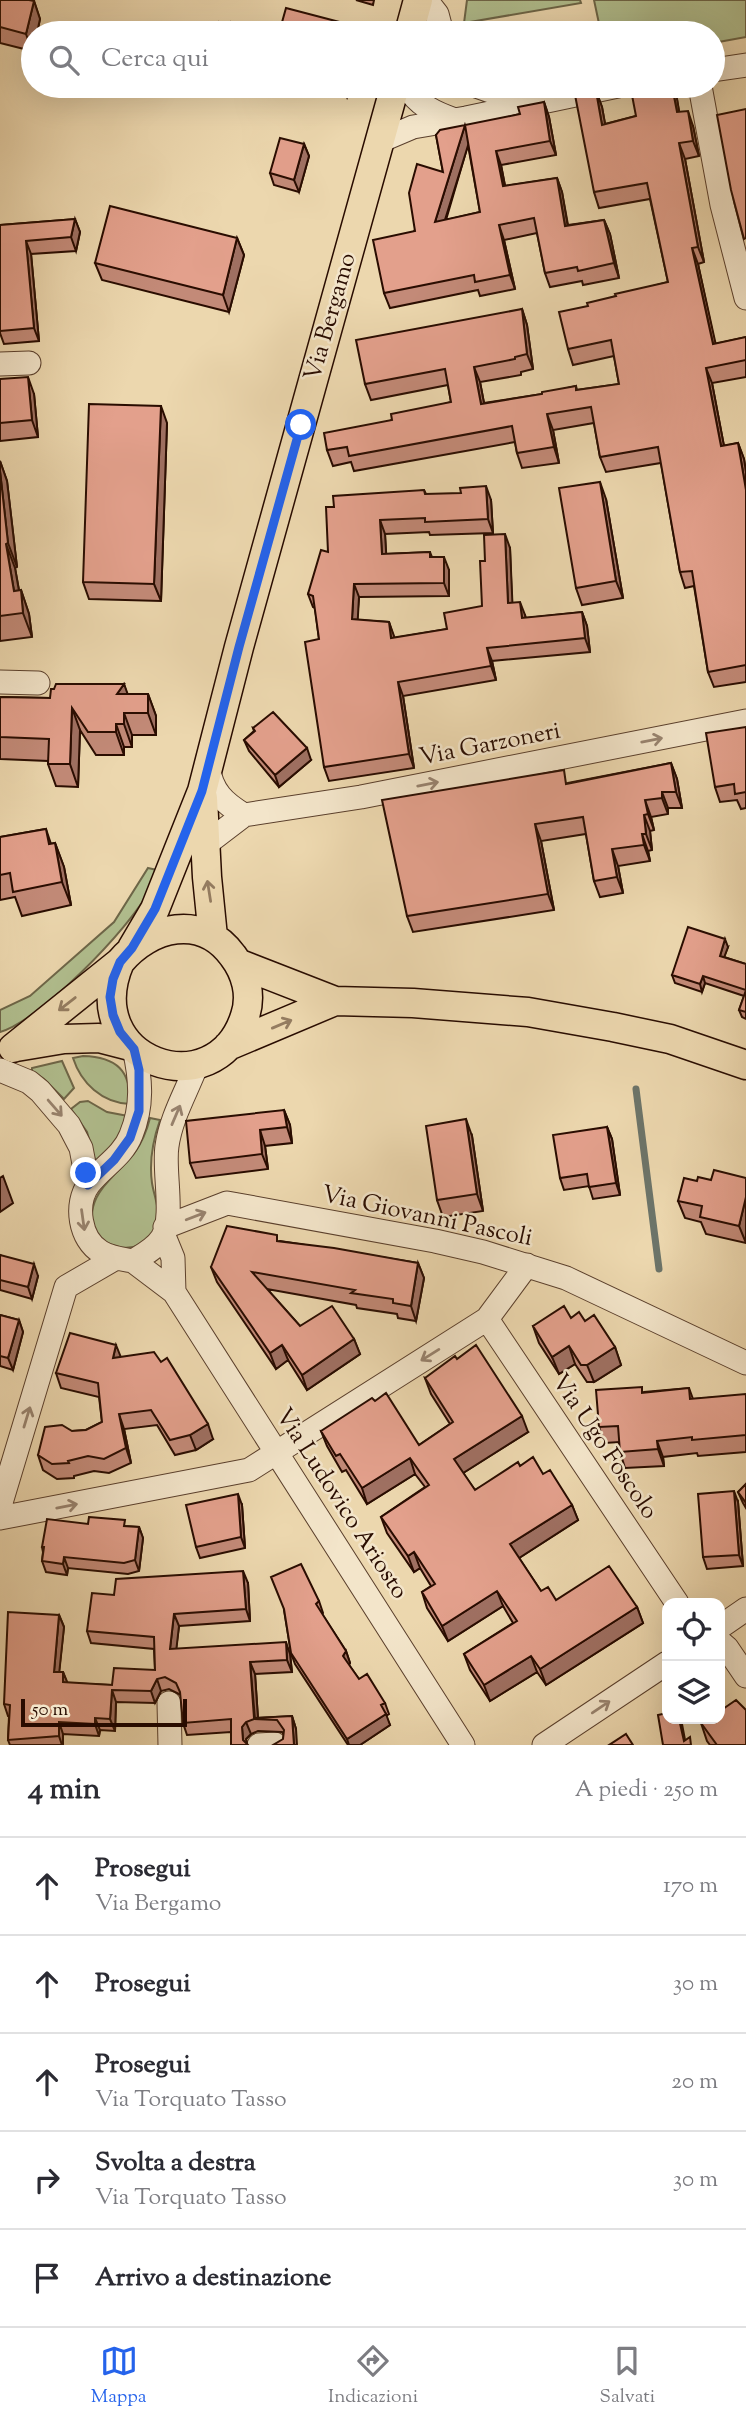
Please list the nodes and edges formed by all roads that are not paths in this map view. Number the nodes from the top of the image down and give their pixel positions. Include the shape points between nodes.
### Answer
1 (418, 0) edge
2 (426, 0) edge
3 (412, 21) edge
4 (439, 21) edge
5 (746, 65) edge
6 (725, 68) edge
7 (392, 98) edge
8 (416, 98) edge
9 (510, 98) edge
10 (563, 98) edge
11 (702, 98) edge
12 (558, 99) junction
13 (455, 120) junction
14 (380, 141) junction
15 (746, 298) edge
16 (29, 363) dead end
17 (0, 365) edge
18 (0, 682) edge
19 (38, 683) dead end
20 (746, 721) edge
21 (205, 779) junction
22 (244, 815) junction
23 (206, 844) junction
24 (213, 937) junction
25 (126, 955) junction
26 (240, 964) junction
27 (335, 1001) junction
28 (228, 1046) junction
29 (132, 1048) junction
30 (4, 1056) edge
31 (197, 1064) junction
32 (746, 1065) edge
33 (88, 1185) junction
34 (165, 1231) junction
35 (124, 1260) junction
36 (527, 1265) junction
37 (174, 1292) junction
38 (487, 1319) junction
39 (746, 1363) edge
40 (277, 1454) junction
41 (0, 1506) edge
42 (0, 1518) edge
43 (674, 1598) edge
44 (746, 1609) edge
45 (725, 1624) edge
46 (725, 1646) edge
47 (662, 1665) edge
48 (746, 1676) edge
49 (169, 1703) dead end
50 (170, 1745) edge
51 (463, 1745) edge
52 (544, 1745) edge

1 - 3 main road
2 - 4 street
5 - 6 street
7 - 14 main road, Via Bergamo
8 - 13 street
9 - 12 street
10 - 12 street
11 - 15 street via 722,205
12 - 13 street
13 - 14 street via 413,127
14 - 21 main road, Via Bergamo
16 - 17 street
18 - 19 street
22 -> 20 street, Via Garzoneri via 361,797
21 - 22 street via 210,779 221,800
21 - 23 main road, Via Bergamo
21 - 25 main road, Via Bergamo via 155,909
22 - 23 street, Via Garzoneri
24 -> 23 main road, Via Bergamo
24 - 25 main road via 171,929 150,936
24 - 26 main road
25 - 29 main road via 113,979 110,997 120,1032
25 -> 30 main road
26 - 27 main road
26 - 28 main road via 248,1007 241,1029
28 -> 27 main road
27 - 32 main road via 528,1013 670,1039
28 - 31 main road
29 - 30 main road via 99,1038 64,1039
29 - 31 main road via 164,1065
29 - 33 street via 141,1086 139,1111 130,1138
30 -> 33 street via 69,1125 80,1148
34 -> 31 street via 166,1148
33 -> 35 street, Via Ludovico Ariosto via 81,1212 86,1236 99,1251
34 - 35 street, Via Giovanni Pascoli via 148,1252
34 -> 36 street, Via Giovanni Pascoli via 227,1203 435,1241
34 - 37 street via 173,1258
35 - 37 street, Via Ludovico Ariosto
41 -> 35 street, Via Giovanni Pascoli via 66,1287
36 - 38 street
36 - 39 street, Via Giovanni Pascoli via 566,1278
37 - 40 street, Via Ludovico Ariosto
38 -> 40 street
38 - 43 street, Via Ugo Foscolo
42 -> 40 street via 249,1470
40 - 51 street, Via Ludovico Ariosto
44 - 45 street
46 - 48 street
52 -> 47 street
49 - 50 street

